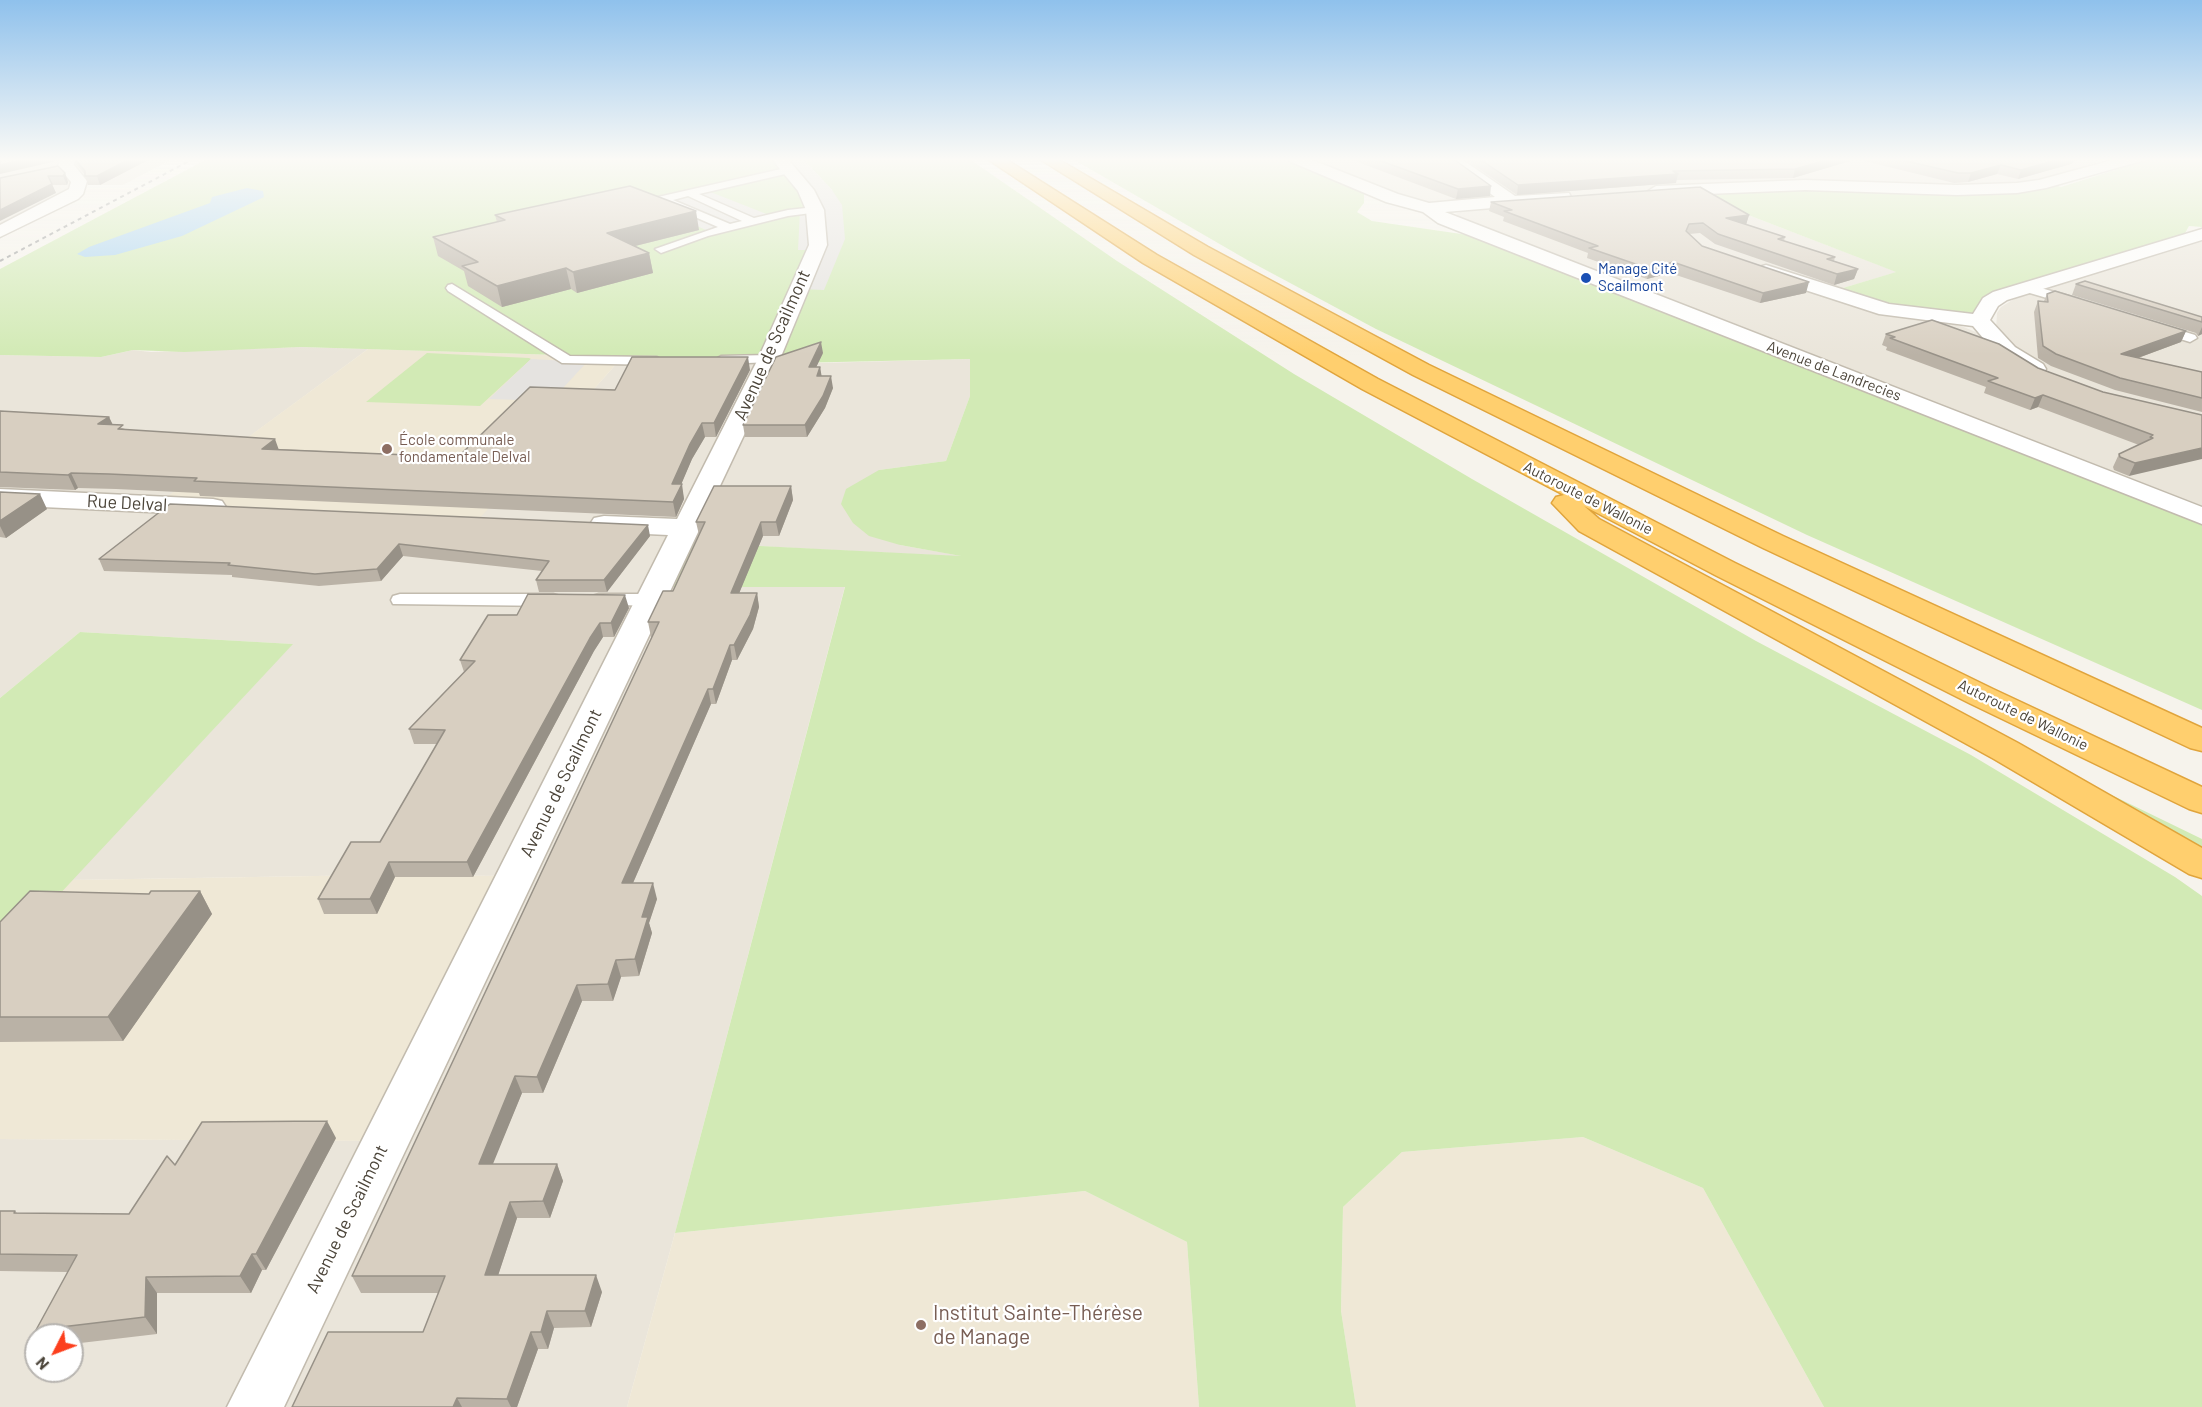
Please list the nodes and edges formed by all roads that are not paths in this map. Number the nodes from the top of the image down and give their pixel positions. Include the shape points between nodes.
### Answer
1 (16, 224) edge
2 (719, 224) edge
3 (746, 224) edge
4 (816, 224) edge
5 (1094, 224) edge
6 (1154, 224) edge
7 (1457, 224) edge
8 (729, 228) junction
9 (0, 232) edge
10 (2202, 234) edge
11 (661, 249) edge
12 (1748, 264) edge
13 (452, 288) dead end
14 (2027, 288) junction
15 (2092, 308) edge
16 (1979, 321) junction
17 (2146, 324) edge
18 (2190, 338) edge
19 (769, 359) junction
20 (702, 360) edge
21 (666, 361) edge
22 (2050, 376) edge
23 (1524, 465) junction
24 (0, 497) edge
25 (242, 508) edge
26 (2198, 511) edge
27 (581, 523) edge
28 (686, 528) junction
29 (400, 600) dead end
30 (651, 600) junction
31 (2202, 741) edge
32 (2202, 801) edge
33 (2202, 865) edge
34 (255, 1407) edge

1 - 9 street
2 - 8 lane
3 - 8 lane
4 - 19 street, Avenue de Scailmont via 818,245
5 - 23 highway, Autoroute de Wallonie via 1370,384
6 - 31 highway via 1421,370 1773,542
7 - 26 street, Avenue de Landrecies
8 - 11 lane
10 - 14 street
12 - 16 street via 1870,306
13 - 21 lane via 570,361
14 - 15 lane
14 - 16 street via 1994,299
16 - 22 street via 2007,352
17 - 18 lane
19 - 20 lane
19 - 28 street, Avenue de Scailmont
23 - 32 highway, Autoroute de Wallonie via 1778,596
23 - 33 highway via 1589,525 2006,751
24 - 25 street, Rue Delval
27 - 28 street
28 - 30 street, Avenue de Scailmont
29 - 30 lane
30 - 34 street, Avenue de Scailmont

